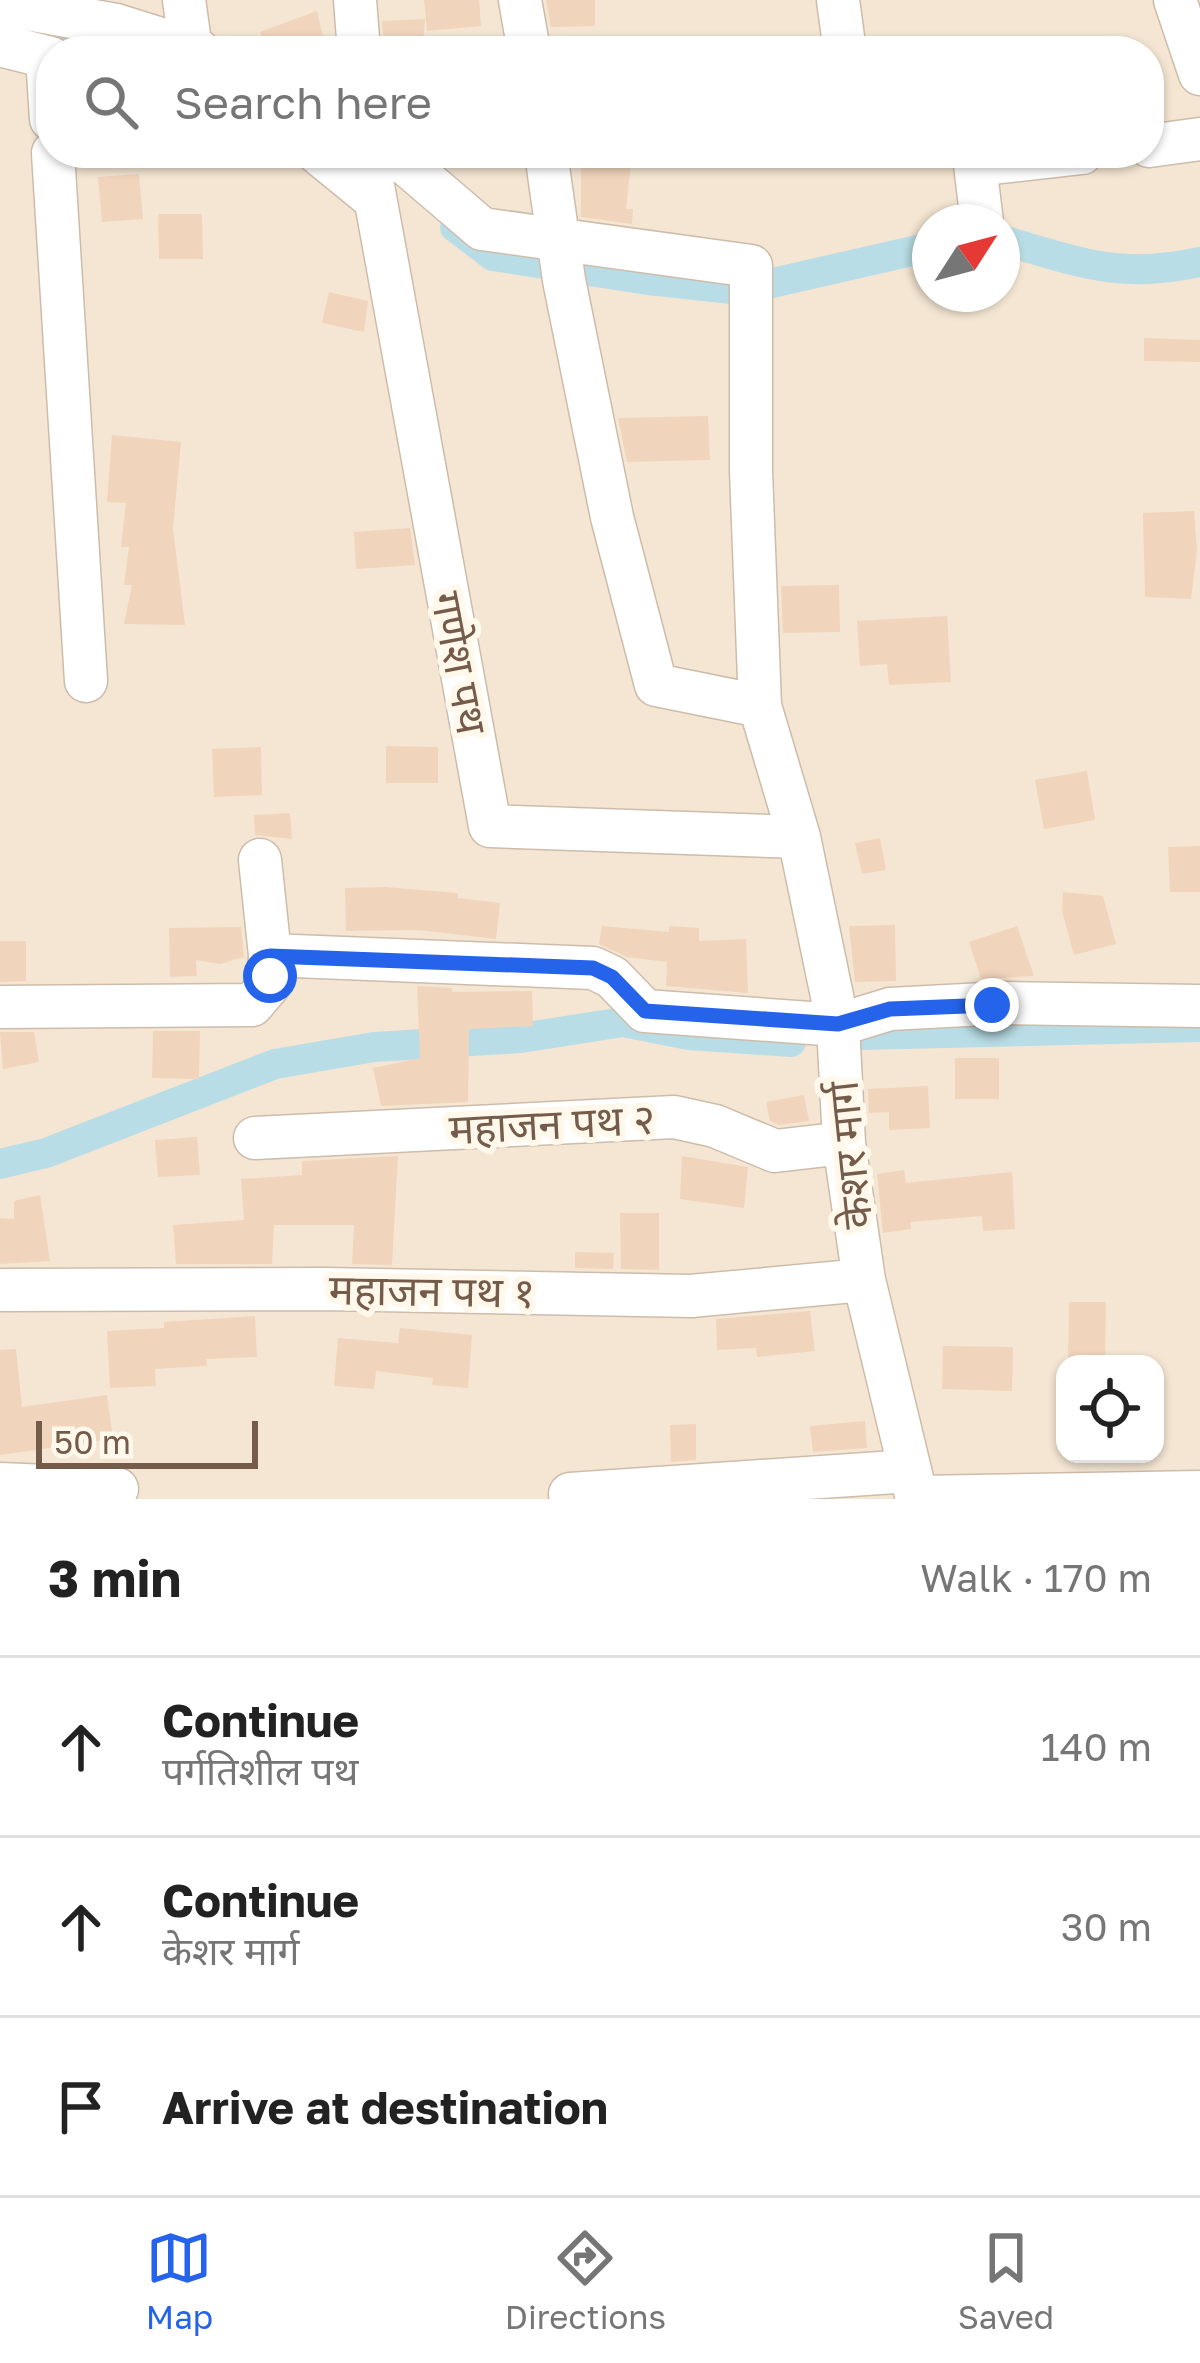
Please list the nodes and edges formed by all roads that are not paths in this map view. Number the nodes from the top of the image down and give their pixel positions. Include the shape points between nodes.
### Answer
1 (184, 0) edge
2 (356, 0) edge
3 (520, 0) edge
4 (1175, 0) edge
5 (0, 4) edge
6 (151, 36) edge
7 (192, 36) edge
8 (358, 36) edge
9 (526, 36) edge
10 (0, 45) edge
11 (36, 54) edge
12 (1200, 74) edge
13 (1200, 139) edge
14 (1164, 144) edge
15 (54, 168) edge
16 (337, 168) edge
17 (369, 168) edge
18 (411, 168) edge
19 (548, 168) edge
20 (975, 168) edge
21 (373, 196) junction
22 (980, 204) edge
23 (561, 255) junction
24 (86, 681) dead end
25 (760, 706) junction
26 (799, 837) junction
27 (260, 860) dead end
28 (270, 956) junction
29 (1200, 1006) edge
30 (0, 1007) edge
31 (838, 1024) junction
32 (255, 1138) dead end
33 (844, 1143) junction
34 (864, 1280) junction
35 (0, 1290) edge
36 (0, 1484) edge
37 (117, 1489) dead end
38 (915, 1489) edge
39 (1200, 1492) edge
40 (570, 1495) dead end

1 - 7 street
2 - 8 street
3 - 9 street
4 - 12 street
5 - 6 street
10 - 11 street
13 - 14 street
15 - 24 street
16 - 21 street
17 - 21 street
18 - 23 street via 482,229
19 - 23 street
20 - 22 street
21 - 26 street, गणेश पथ via 490,826
23 - 25 street via 612,517 656,685
23 - 25 street via 750,284
25 - 26 street
26 - 31 street
27 - 28 street
28 - 30 street via 269,986 252,1005
28 - 31 street via 593,968 645,1011
29 - 31 street, केशर मार्ग via 1003,1003 890,1009
31 - 33 street, केशर मार्ग
32 - 33 street, महाजन पथ २ via 674,1118 776,1150
33 - 34 street, केशर मार्ग
34 - 35 street, महाजन पथ १ via 691,1296
34 - 38 street, केशर मार्ग
36 - 37 street
38 - 39 street
38 - 40 street

